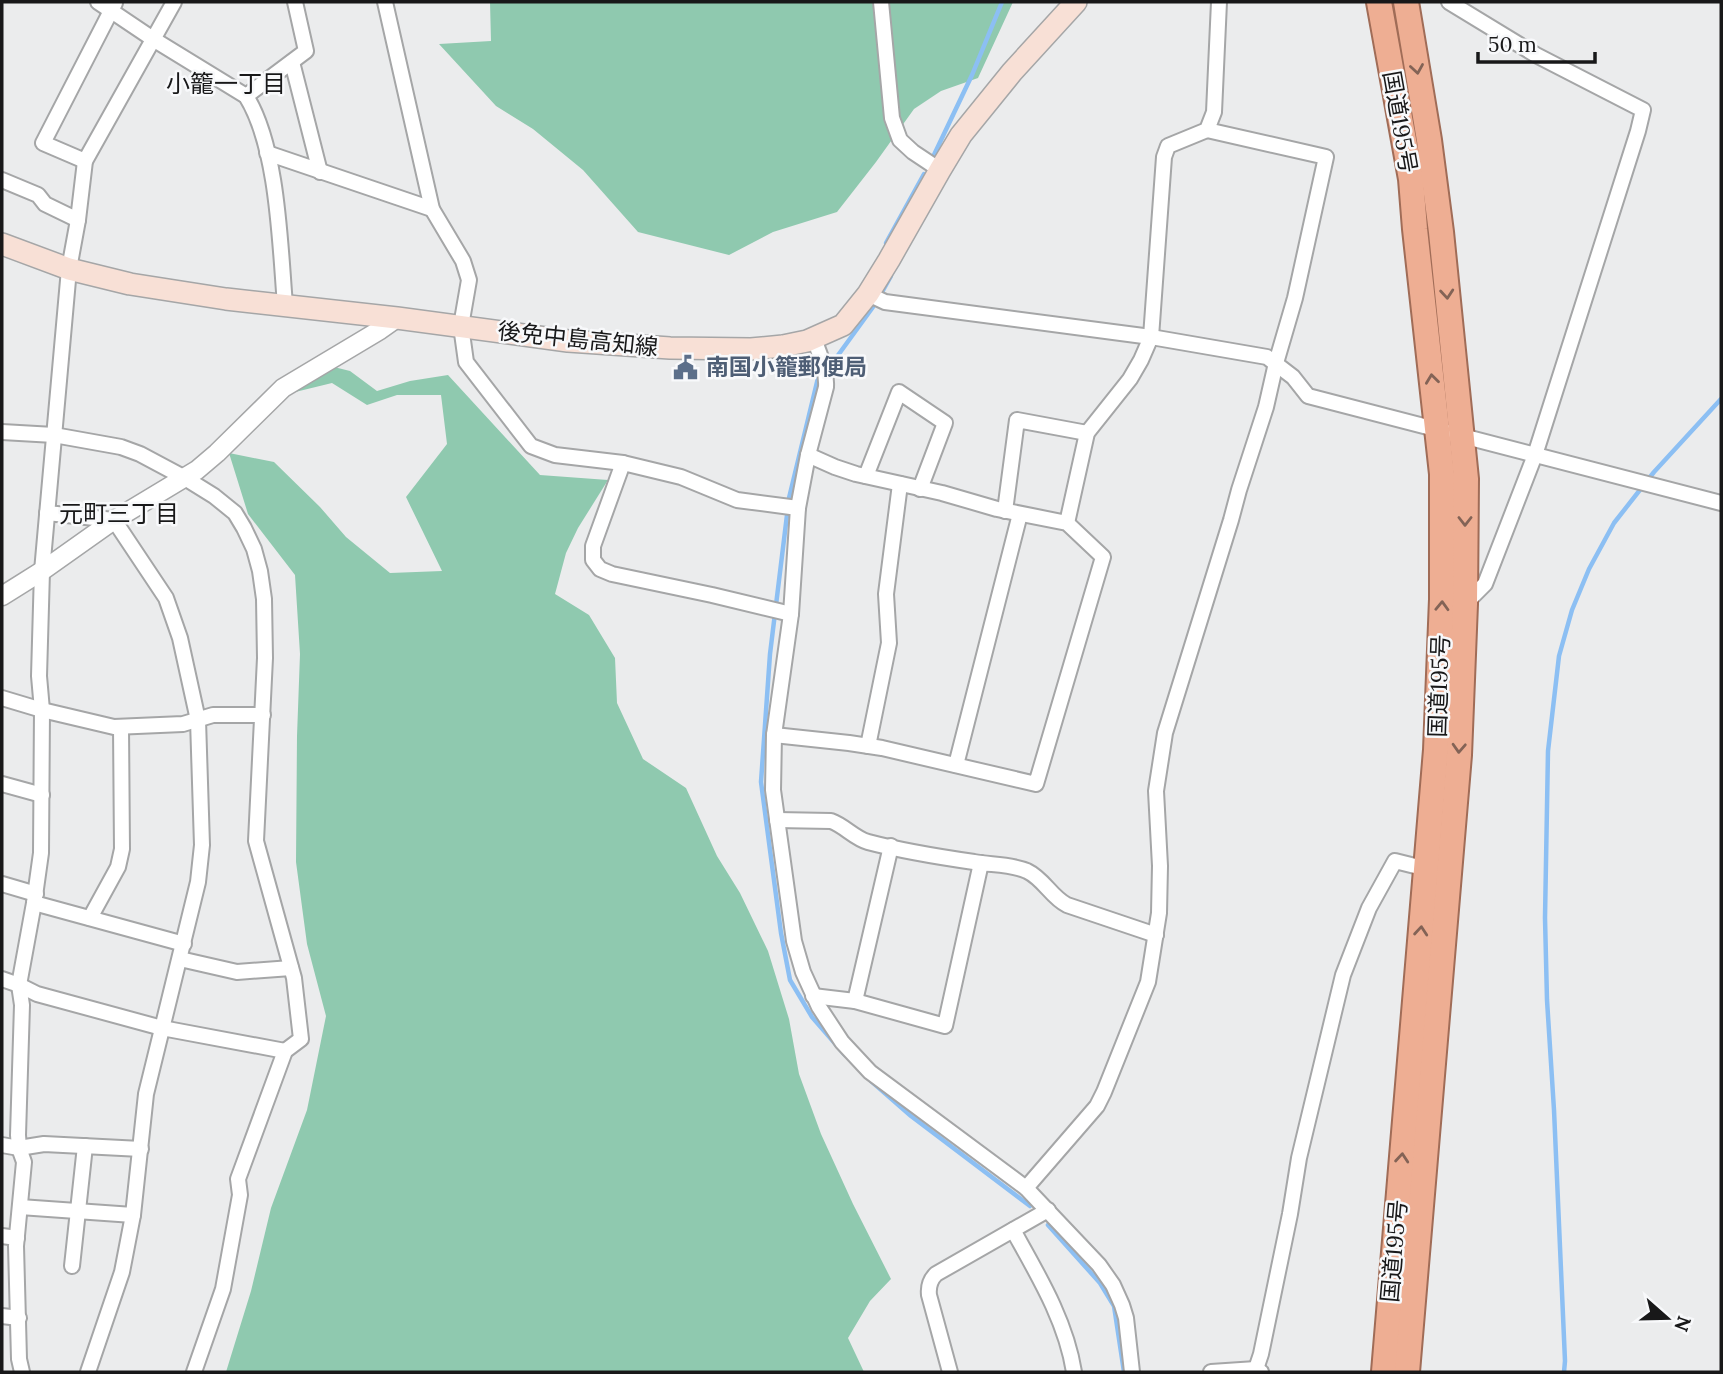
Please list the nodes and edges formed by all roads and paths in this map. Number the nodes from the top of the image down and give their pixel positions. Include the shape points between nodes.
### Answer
1 (98, 2) edge
2 (174, 2) edge
3 (295, 2) edge
4 (386, 2) edge
5 (881, 2) edge
6 (1076, 2) edge
7 (1219, 2) edge
8 (1379, 2) edge
9 (1406, 2) edge
10 (1449, 2) edge
11 (113, 6) edge
12 (153, 39) junction
13 (292, 62) junction
14 (246, 96) junction
15 (1207, 130) junction
16 (267, 153) junction
17 (85, 161) junction
18 (940, 170) junction
19 (320, 172) junction
20 (2, 180) edge
21 (432, 209) junction
22 (78, 220) junction
23 (2, 244) edge
24 (69, 269) junction
25 (868, 294) junction
26 (285, 305) junction
27 (397, 318) junction
28 (461, 326) junction
29 (1151, 337) junction
30 (814, 339) junction
31 (1276, 363) junction
32 (1437, 429) junction
33 (2, 432) edge
34 (1087, 433) junction
35 (54, 435) junction
36 (1462, 435) junction
37 (808, 455) junction
38 (1535, 455) junction
39 (623, 463) junction
40 (866, 476) junction
41 (185, 478) junction
42 (900, 484) junction
43 (920, 489) junction
44 (1721, 503) edge
45 (798, 508) junction
46 (1005, 511) junction
47 (47, 513) junction
48 (1020, 514) junction
49 (114, 520) junction
50 (1067, 523) junction
51 (42, 571) junction
52 (2, 596) edge
53 (1465, 604) junction
54 (786, 613) junction
55 (2, 698) edge
56 (43, 710) junction
57 (263, 715) junction
58 (198, 720) junction
59 (121, 727) junction
60 (774, 735) junction
61 (868, 746) junction
62 (956, 765) junction
63 (2, 784) edge
64 (42, 796) junction
65 (777, 820) junction
66 (891, 846) junction
67 (981, 863) junction
68 (1438, 870) junction
69 (2, 884) edge
70 (35, 898) junction
71 (90, 918) junction
72 (1156, 935) junction
73 (184, 944) junction
74 (180, 959) junction
75 (291, 968) junction
76 (2, 979) edge
77 (19, 985) junction
78 (813, 996) junction
79 (855, 1001) junction
80 (162, 1028) junction
81 (285, 1051) junction
82 (2, 1145) edge
83 (85, 1146) junction
84 (19, 1148) junction
85 (141, 1149) junction
86 (1026, 1188) junction
87 (20, 1207) junction
88 (1048, 1210) junction
89 (78, 1211) junction
90 (133, 1215) junction
91 (1013, 1230) junction
92 (9, 1237) edge
93 (72, 1266) dead end
94 (2, 1316) edge
95 (19, 1318) junction
96 (1258, 1371) edge
97 (22, 1372) edge
98 (88, 1372) edge
99 (194, 1372) edge
100 (950, 1372) edge
101 (1074, 1372) edge
102 (1132, 1372) edge
103 (1211, 1372) edge
104 (1384, 1372) edge
105 (1407, 1372) edge

1 - 11 street
2 - 12 street
3 - 13 street via 306,51
4 - 21 street
5 - 18 street via 892,118 900,140
6 - 18 main road, 後免中島高知線 via 961,135
7 - 15 street via 1214,112
32 -> 8 highway, 国道195号 via 1411,179
9 -> 36 highway, 国道195号 via 1441,232
10 - 38 street via 1536,55 1643,110
11 - 12 street
11 - 17 street via 43,143
12 - 14 street
12 - 17 street
13 - 14 street
13 - 19 street
14 - 16 street via 255,109
15 - 29 street via 1168,146 1164,157
15 - 31 street via 1326,157
16 - 19 street
16 - 26 street
17 - 22 street
18 - 25 main road, 後免中島高知線
19 - 21 street
20 - 22 street
21 - 28 street via 469,279
22 - 24 street
23 - 24 main road, 後免中島高知線
24 - 26 main road, 後免中島高知線 via 144,286
24 - 35 street
25 - 29 street via 885,302
25 - 30 main road, 後免中島高知線 via 843,325
26 - 27 main road, 後免中島高知線
27 - 28 main road, 後免中島高知線
27 - 41 street via 283,388
28 - 30 main road, 後免中島高知線 via 568,341 670,348 751,349
28 - 39 street via 466,362 531,446 555,455
29 - 31 street via 1267,357
29 - 34 street via 1130,379
30 - 37 street via 826,378
31 - 32 street via 1308,396
31 - 72 street via 1165,733 1156,791 1160,866
32 - 36 street
68 -> 32 highway, 国道195号 via 1442,474
33 - 35 street
34 - 46 street via 1017,420
34 - 50 street
35 - 41 street via 121,447
35 - 47 street
36 - 38 street
36 -> 53 highway, 国道195号
37 - 40 street
37 - 45 street
38 - 44 street
38 - 53 street via 1486,584
39 - 45 street via 681,477 737,500
39 - 54 street via 593,546 593,560 600,569
40 - 42 street
40 - 43 street via 899,392 945,423
41 - 49 street
41 - 57 street via 235,513 254,549 264,599
42 - 43 street
42 - 61 street via 886,584 889,643
43 - 46 street
45 - 54 street
46 - 48 street
47 - 49 street
47 - 51 street
48 - 50 street
48 - 62 street
49 - 51 street
49 - 58 street via 166,598
50 - 62 street via 1103,557 1036,784
51 - 52 street
51 - 56 street via 39,676
53 -> 68 highway, 国道195号 via 1459,755
54 - 60 street
55 - 56 street
56 - 59 street
56 - 64 street
57 - 58 street via 213,715
57 - 75 street via 256,841
58 - 59 street
58 - 73 street via 202,845
59 - 71 street via 122,849 118,867
60 - 61 street
60 - 65 street
61 - 62 street
63 - 64 street
64 - 70 street
65 - 66 street via 831,821 863,840
65 - 78 street via 794,941
66 - 67 street
66 - 79 street
67 - 72 street via 1027,871 1067,905
67 - 79 street via 945,1026
68 - 96 street via 1395,861 1368,908 1343,975 1299,1158
104 -> 68 highway, 国道195号
68 - 105 highway, 国道195号
69 - 70 street
70 - 71 street
70 - 77 street
71 - 73 street
72 - 86 street via 1148,982 1104,1093
73 - 74 street
74 - 75 street via 237,972
74 - 80 street
75 - 81 street via 301,1039
76 - 77 street
77 - 80 street
77 - 84 street
78 - 79 street
78 - 86 street via 842,1042 870,1072
80 - 81 street
80 - 85 street via 146,1094
81 - 99 street via 238,1179 240,1195 223,1289
82 - 84 street
83 - 84 street
83 - 85 street
83 - 89 street
84 - 87 street via 24,1162
85 - 90 street
86 - 88 street
87 - 89 street
87 - 92 street
88 - 91 street
88 - 102 street via 1113,1285 1126,1318
89 - 90 street
89 - 93 street
90 - 98 street via 122,1272
91 - 100 street via 936,1274 929,1284
91 - 101 street via 1066,1338
92 - 95 street
94 - 95 street
95 - 97 street
96 - 103 street

